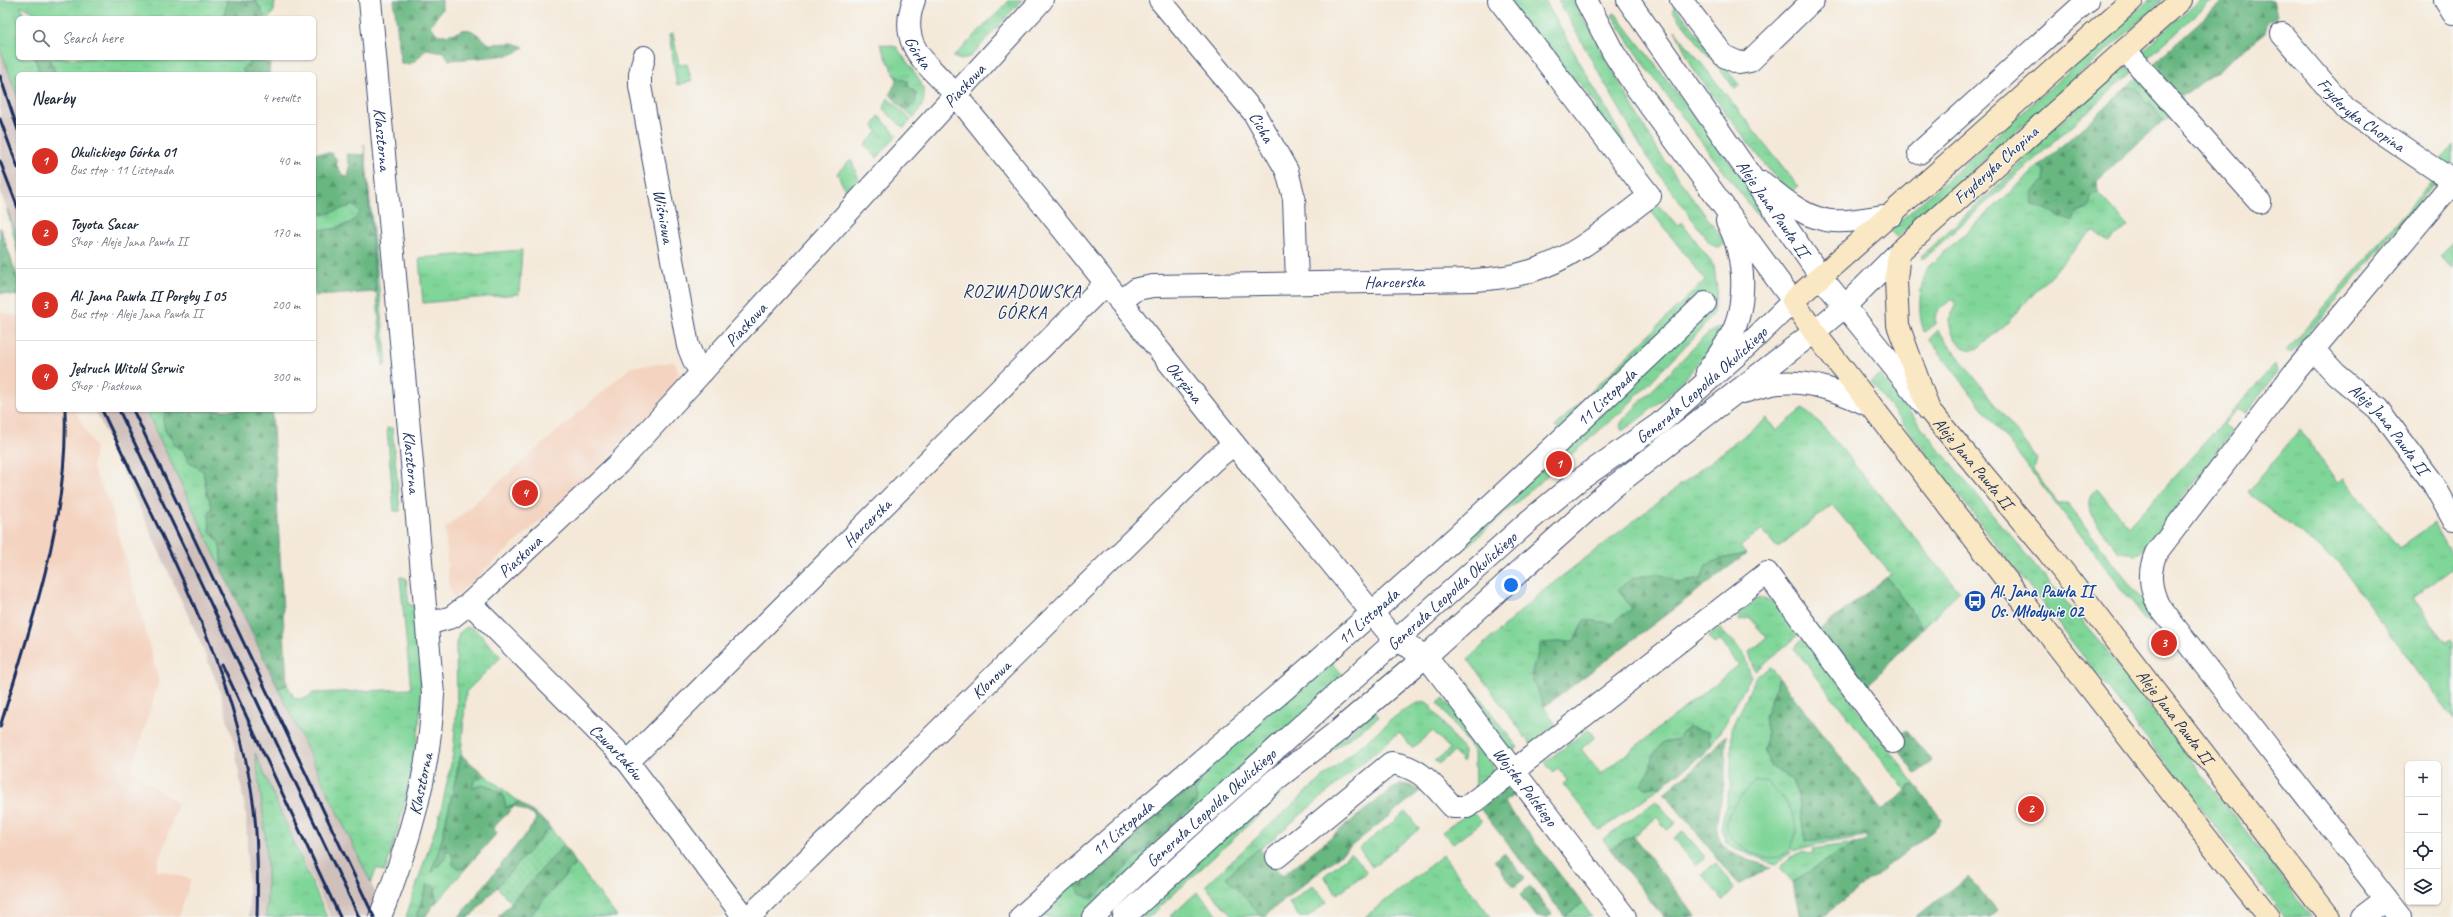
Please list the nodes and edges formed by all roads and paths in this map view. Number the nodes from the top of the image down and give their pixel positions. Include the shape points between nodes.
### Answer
1 (370, 0) edge
2 (914, 0) edge
3 (1042, 0) edge
4 (1160, 0) edge
5 (1498, 0) edge
6 (1586, 0) edge
7 (1628, 0) edge
8 (1681, 0) edge
9 (1813, 0) edge
10 (2088, 0) edge
11 (2132, 0) edge
12 (2181, 0) edge
13 (2445, 0) edge
14 (2453, 13) edge
15 (2282, 34) dead end
16 (2125, 50) junction
17 (644, 58) dead end
18 (955, 94) junction
19 (1919, 153) dead end
20 (1749, 173) junction
21 (1706, 181) junction
22 (2453, 182) edge
23 (2260, 202) dead end
24 (1892, 215) junction
25 (1899, 252) junction
26 (1821, 277) junction
27 (1297, 282) junction
28 (1106, 284) junction
29 (1793, 301) junction
30 (1120, 302) junction
31 (1705, 303) dead end
32 (1844, 307) junction
33 (1814, 332) junction
34 (2313, 349) junction
35 (702, 372) junction
36 (1693, 394) junction
37 (1732, 395) junction
38 (1872, 406) junction
39 (1929, 410) junction
40 (1234, 444) junction
41 (2453, 519) edge
42 (470, 604) junction
43 (1372, 613) junction
44 (428, 624) junction
45 (1395, 640) junction
46 (1426, 656) junction
47 (1893, 742) dead end
48 (628, 762) junction
49 (1513, 770) junction
50 (1277, 857) dead end
51 (2386, 900) junction
52 (380, 917) edge
53 (744, 917) edge
54 (749, 917) edge
55 (1021, 917) edge
56 (1093, 917) edge
57 (1124, 917) edge
58 (1625, 917) edge
59 (2268, 917) edge
60 (2330, 917) edge
61 (2362, 917) edge
62 (2400, 917) edge

1 - 44 street, Klasztorna
2 - 18 street, Górka via 908,22 910,40 928,65
3 - 18 street, Piaskowa
4 - 27 street, Cicha via 1254,113 1287,172 1294,198
5 - 27 street, Harcerska via 1650,196 1573,252 1532,271 1514,276 1474,280
6 - 21 street via 1613,52
7 - 20 street, Aleje Jana Pawła II
8 - 9 street via 1724,56 1739,63 1750,61
10 - 19 street
11 - 24 main road, Fryderyka Chopina
12 - 16 main road, Fryderyka Chopina
13 - 14 street
15 - 22 street, Fryderyka Chopina via 2346,109
16 - 23 street
16 - 25 main road, Fryderyka Chopina
17 - 35 street, Wiśniowa via 640,86 688,346
18 - 28 street, Okrężna
18 - 35 street, Piaskowa
20 - 24 street via 1793,206 1818,219 1840,220
20 - 26 street, Aleje Jana Pawła II
21 - 29 street
21 - 36 street via 1733,232 1743,285 1735,328
22 - 34 street
24 - 26 main road, Fryderyka Chopina
25 - 32 street, Fryderyka Chopina
25 - 39 main road via 1896,280 1898,325
26 - 29 main road, Generała Leopolda Okulickiego
26 - 32 street, Aleje Jana Pawła II
27 - 30 street, Harcerska via 1153,286 1137,289
28 - 30 street, Okrężna
28 - 48 street, Harcerska
29 - 33 main road
29 - 36 street, Generała Leopolda Okulickiego
30 - 40 street, Okrężna
31 - 43 street, 11 Listopada via 1590,413
32 - 33 street, Fryderyka Chopina
32 - 39 street, Aleje Jana Pawła II
33 - 37 street, Generała Leopolda Okulickiego
33 - 38 main road
34 - 41 street, Aleje Jana Pawła II via 2336,374 2378,409 2433,483
34 - 51 street via 2156,553 2151,564 2151,585 2162,609
35 - 42 street, Piaskowa via 619,463
36 - 45 street, Generała Leopolda Okulickiego via 1659,424 1582,478 1530,520
37 - 38 street via 1778,383 1805,383 1846,394
37 - 46 street, Generała Leopolda Okulickiego via 1612,488
38 - 59 main road
39 - 60 main road, Aleje Jana Pawła II via 2048,552
40 - 43 street, Okrężna
40 - 54 street, Klonowa via 1213,461
42 - 44 street, Piaskowa via 452,617
42 - 48 street, Czwartaków
43 - 45 street, Okrężna
43 - 55 street, 11 Listopada
44 - 52 street, Klasztorna via 434,694 427,762 414,818
45 - 46 street, Okrężna
45 - 56 street, Generała Leopolda Okulickiego via 1138,872
46 - 49 street, Wojska Polskiego
46 - 57 street, Generała Leopolda Okulickiego via 1338,731 1275,780
47 - 49 street via 1768,574
48 - 53 street, Czwartaków
49 - 50 street via 1467,807 1453,807 1426,777 1407,765 1391,763
49 - 58 street, Wojska Polskiego
51 - 61 street
51 - 62 street

